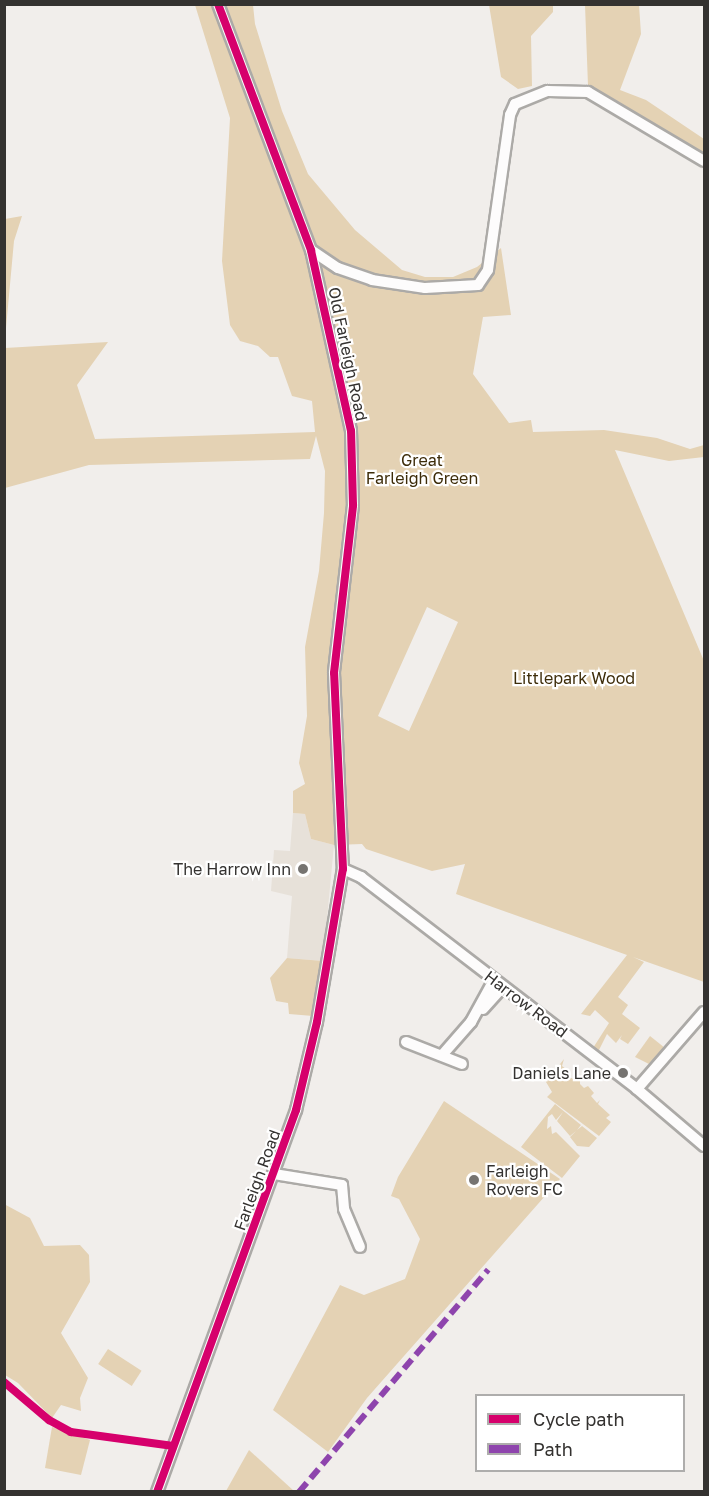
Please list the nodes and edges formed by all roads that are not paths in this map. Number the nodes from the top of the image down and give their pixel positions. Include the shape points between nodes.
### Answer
1 (218, 4) edge
2 (705, 161) edge
3 (311, 250) junction
4 (331, 263) junction
5 (317, 278) junction
6 (343, 868) junction
7 (499, 983) junction
8 (705, 1012) edge
9 (406, 1042) dead end
10 (443, 1054) junction
11 (462, 1064) dead end
12 (637, 1089) junction
13 (705, 1146) edge
14 (274, 1174) junction
15 (360, 1247) dead end
16 (157, 1491) edge

1 - 3 street, Old Farleigh Road
2 - 4 street via 588,92 570,89 534,95 515,104 510,115 488,270 478,285 425,288 372,280
3 - 4 street
3 - 5 street, Old Farleigh Road
4 - 5 street
5 - 6 street, Old Farleigh Road via 351,431 354,469 334,673
6 - 7 street, Harrow Road via 361,877
6 - 14 street, Farleigh Road via 309,1059
7 - 10 street
7 - 12 street, Harrow Road
8 - 12 street
9 - 10 street
10 - 11 street
12 - 13 street, Harrow Road
14 - 15 street via 342,1185 344,1209
14 - 16 street, Farleigh Road

